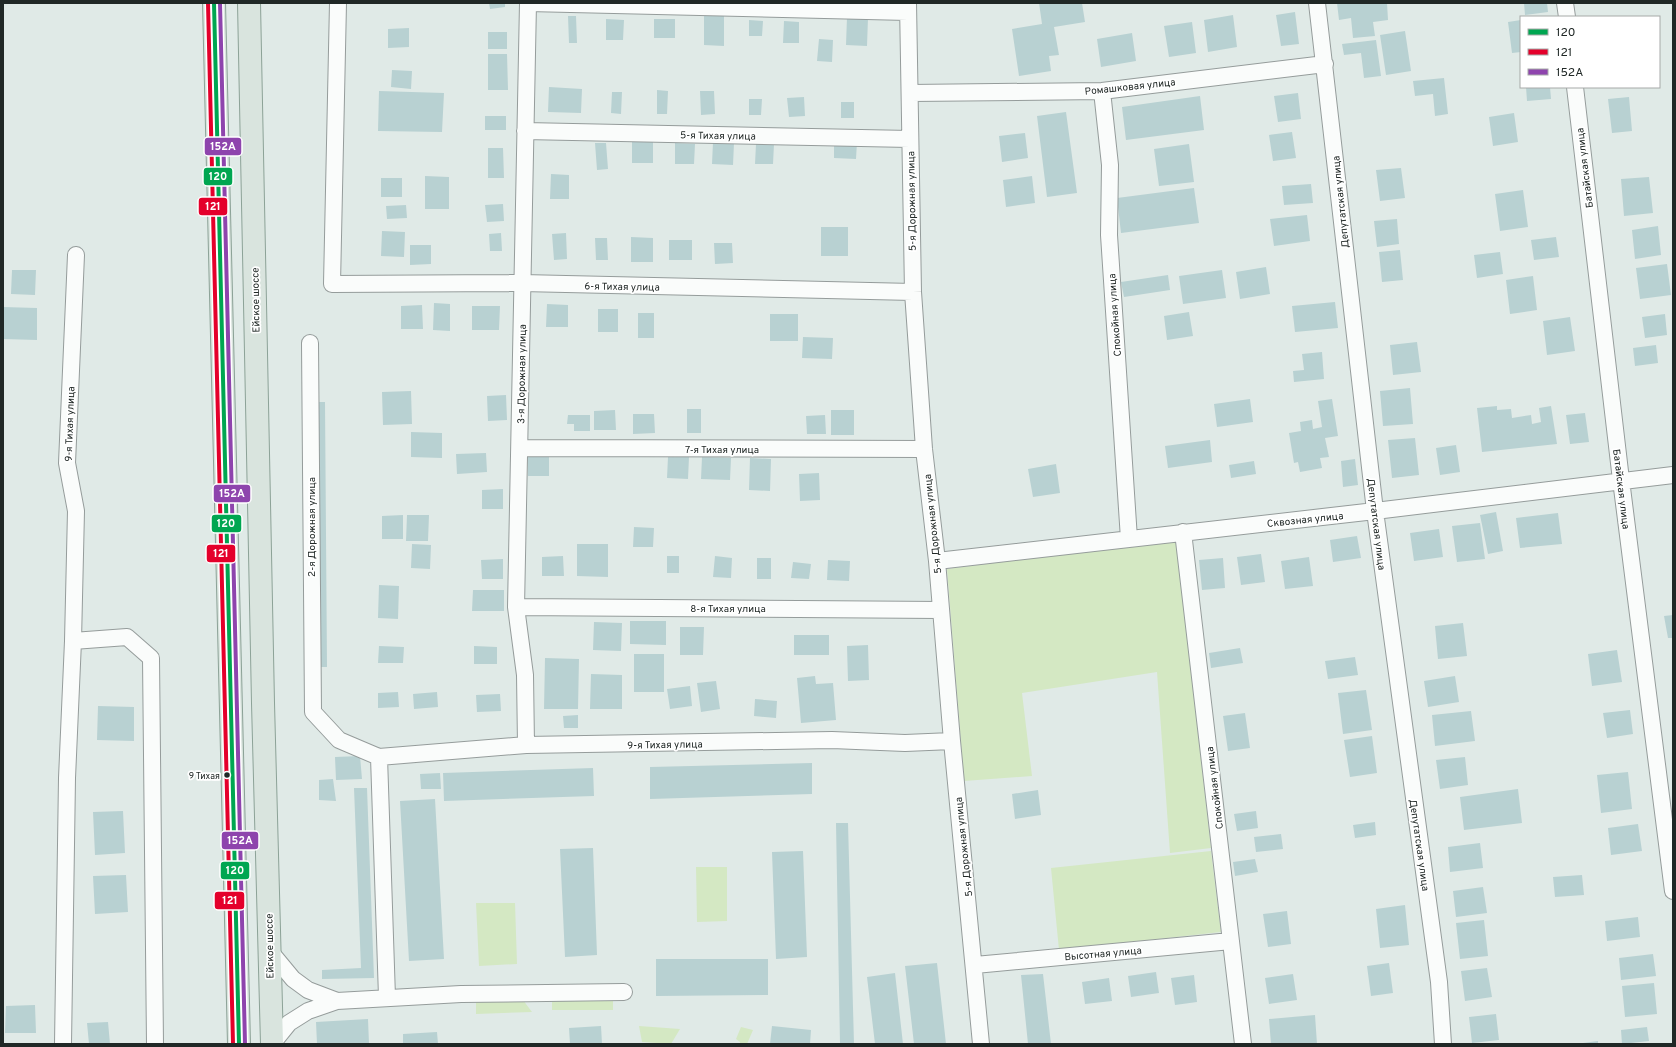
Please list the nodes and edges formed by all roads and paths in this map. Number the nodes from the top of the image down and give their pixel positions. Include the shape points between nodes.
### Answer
1 (214, 3) edge
2 (249, 3) edge
3 (338, 3) edge
4 (528, 3) edge
5 (1317, 3) edge
6 (1565, 3) edge
7 (908, 8) edge
8 (1567, 16) edge
9 (1325, 64) junction
10 (1575, 88) edge
11 (1102, 91) junction
12 (910, 93) junction
13 (525, 131) junction
14 (910, 139) junction
15 (76, 255) dead end
16 (522, 284) junction
17 (912, 292) junction
18 (310, 343) dead end
19 (520, 448) junction
20 (924, 449) junction
21 (1673, 475) edge
22 (1621, 480) junction
23 (1375, 511) junction
24 (1183, 532) junction
25 (1129, 539) junction
26 (936, 561) junction
27 (516, 607) junction
28 (941, 610) junction
29 (73, 641) junction
30 (952, 741) junction
31 (526, 745) junction
32 (379, 757) junction
33 (1673, 891) edge
34 (1231, 941) junction
35 (269, 950) junction
36 (975, 965) junction
37 (624, 992) dead end
38 (387, 997) junction
39 (337, 1001) junction
40 (63, 1044) edge
41 (155, 1044) edge
42 (239, 1044) edge
43 (272, 1044) edge
44 (981, 1044) edge
45 (1243, 1044) edge
46 (1443, 1044) edge

1 - 42 main road
2 - 35 main road, Ейское шоссе
3 - 16 street, 6-я Тихая улица via 332,284
4 - 7 street
4 - 13 street, 3-я Дорожная улица
5 - 9 street, Депутатская улица
6 - 8 street
7 - 12 street, 5-я Дорожная улица
9 - 11 street, Ромашковая улица
9 - 23 street, Депутатская улица
10 - 22 street, Батайская улица
11 - 12 street, Ромашковая улица
11 - 25 street, Спокойная улица via 1110,165 1109,235
12 - 14 street, 5-я Дорожная улица
13 - 14 street, 5-я Тихая улица
13 - 16 street, 3-я Дорожная улица
14 - 17 street, 5-я Дорожная улица
15 - 29 street, 9-я Тихая улица via 67,462 76,511
16 - 17 street, 6-я Тихая улица
16 - 19 street, 3-я Дорожная улица
17 - 20 street, 5-я Дорожная улица
18 - 32 street, 2-я Дорожная улица via 312,712 339,740
19 - 20 street, 7-я Тихая улица
19 - 27 street, 3-я Дорожная улица
20 - 26 street, 5-я Дорожная улица
21 - 22 street, Сквозная улица
22 - 23 street, Сквозная улица
22 - 33 street, Батайская улица
23 - 24 street, Сквозная улица
23 - 46 street, Депутатская улица via 1439,982
24 - 25 street, Сквозная улица
24 - 34 street, Спокойная улица
25 - 26 street, Сквозная улица
26 - 28 street, 5-я Дорожная улица
27 - 28 street, 8-я Тихая улица
27 - 31 street, 3-я Дорожная улица via 525,675
28 - 30 street, 5-я Дорожная улица
29 - 40 street, 9-я Тихая улица via 67,778
29 - 41 street via 127,637 151,658
30 - 31 street, 9-я Тихая улица via 905,743 832,740
30 - 36 street, 5-я Дорожная улица
31 - 32 street, 9-я Тихая улица
32 - 38 street
34 - 36 street, Высотная улица
34 - 45 street, Спокойная улица
35 - 39 street via 293,979 308,990
35 - 43 main road, Ейское шоссе
36 - 44 street, 5-я Дорожная улица
37 - 38 street
38 - 39 street
39 - 43 street via 308,1011 289,1023

